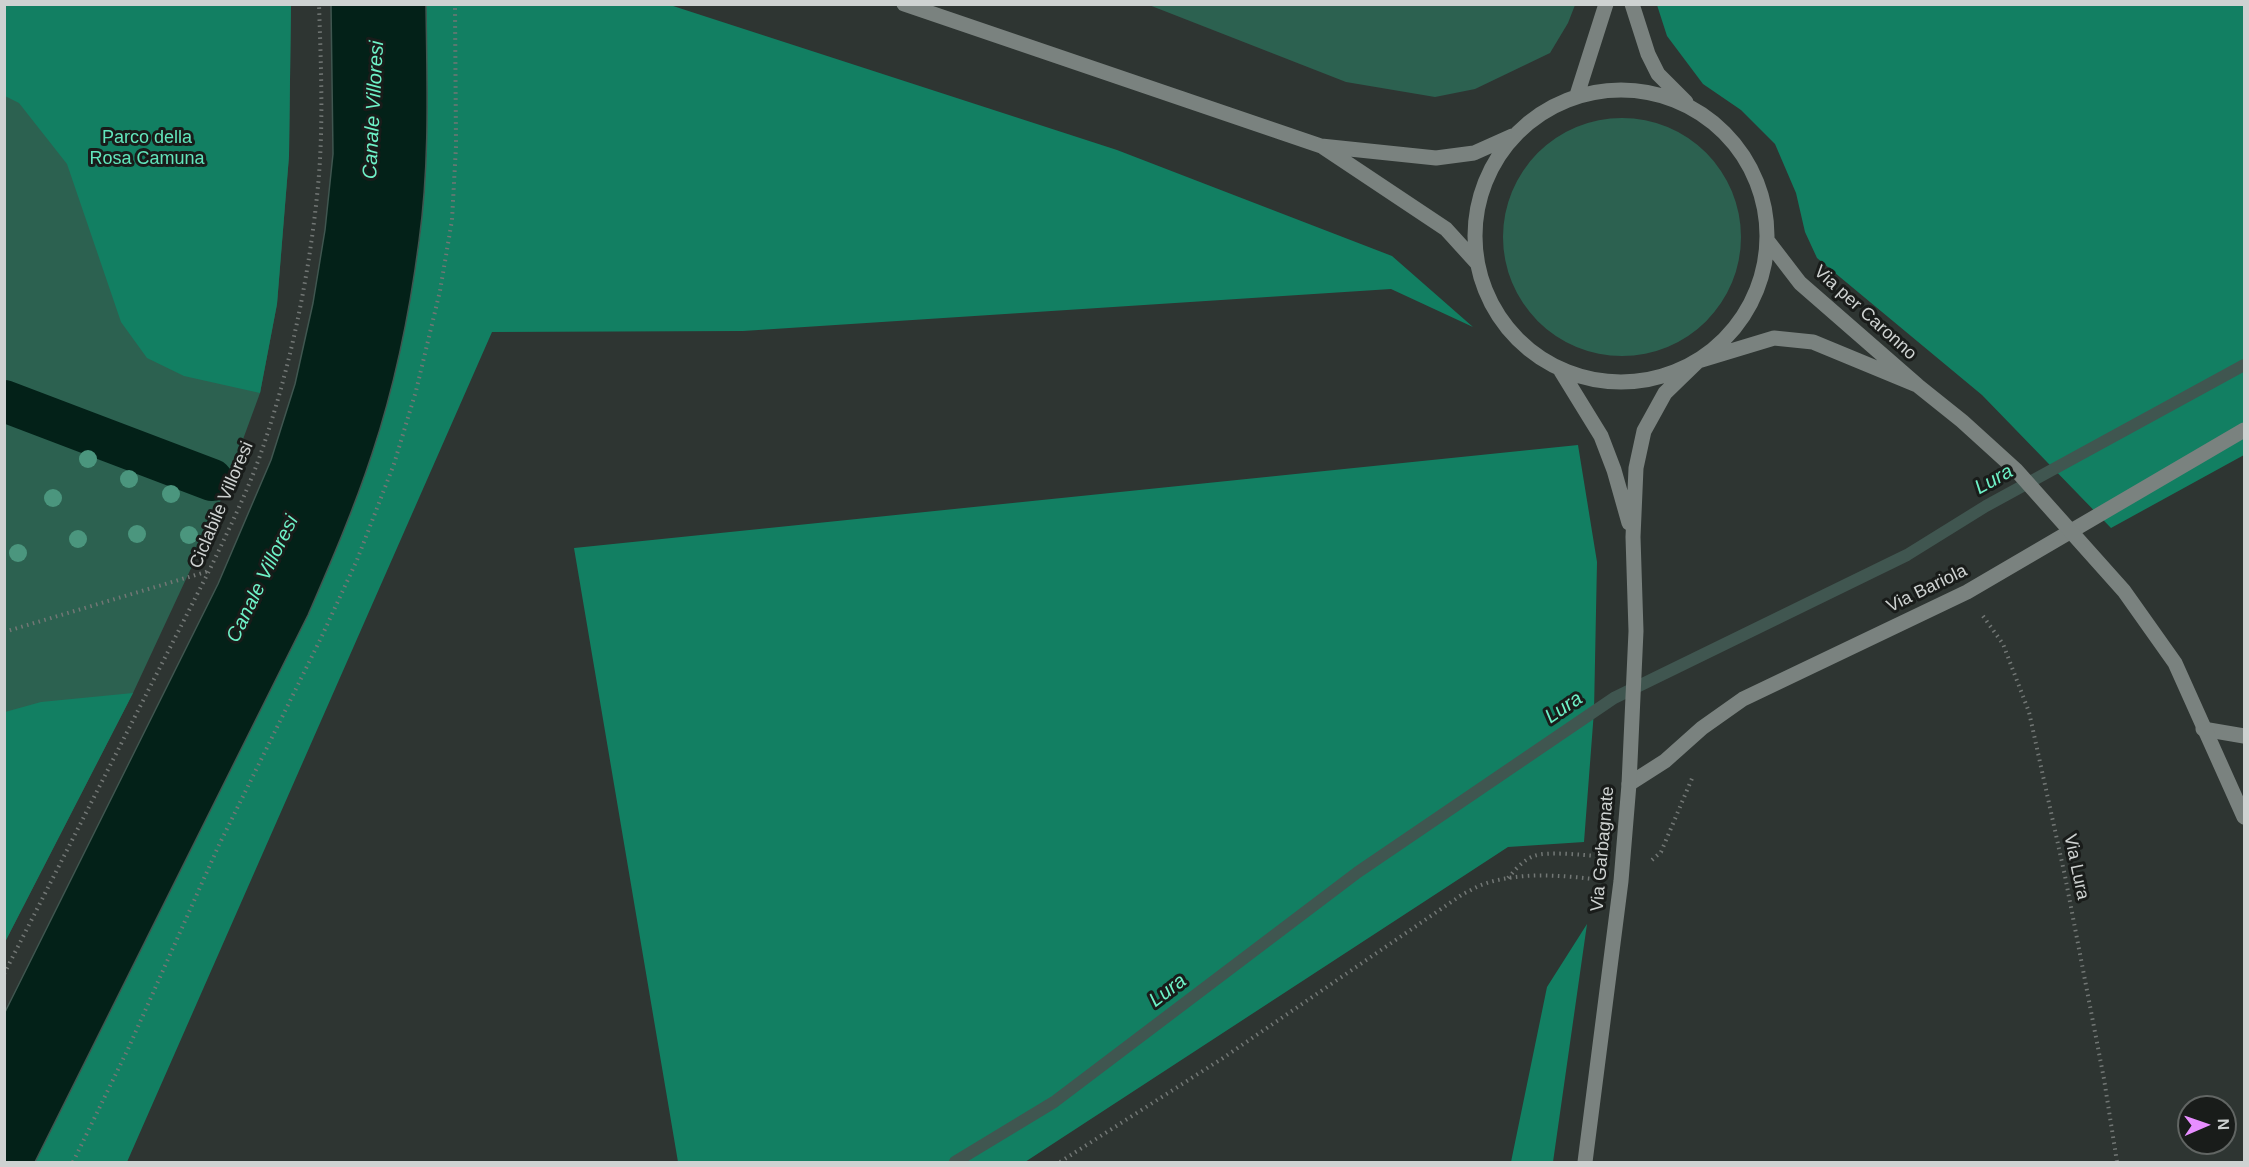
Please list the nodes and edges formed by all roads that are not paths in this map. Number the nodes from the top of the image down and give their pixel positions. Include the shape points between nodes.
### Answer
1 (904, 4) edge
2 (1606, 4) edge
3 (1632, 4) edge
4 (1577, 95) junction
5 (1688, 105) junction
6 (1512, 136) junction
7 (1321, 146) junction
8 (1767, 240) junction
9 (1476, 262) junction
10 (1698, 361) junction
11 (1561, 371) junction
12 (1917, 385) junction
13 (2244, 430) edge
14 (1633, 537) junction
15 (2204, 729) junction
16 (2244, 736) edge
17 (1629, 784) junction
18 (2244, 817) edge
19 (1586, 1162) edge

1 - 7 main road
2 - 4 main road
3 - 5 main road via 1658,74
4 - 5 main road via 1615,88 1653,92
4 - 6 main road via 1542,111
5 - 8 main road via 1722,129 1748,161 1763,199
6 - 7 main road via 1474,153 1436,158
6 - 9 main road via 1487,174 1475,217
7 - 9 main road via 1446,229
8 - 10 main road via 1762,276 1748,309 1727,338
8 - 12 main road, Via per Caronno via 1800,283
9 - 11 main road via 1492,307 1521,345
10 - 11 main road via 1666,376 1631,383 1595,381
10 - 12 main road, Via per Caronno via 1774,338 1813,342
10 - 14 main road, Via Garbagnate via 1665,393 1644,430 1636,468
11 - 14 main road, Via Garbagnate via 1601,436
12 - 15 main road, Via per Caronno via 2016,470 2124,591 2175,663
13 - 17 main road, Via Bariola via 1967,592 1743,699 1665,761
14 - 17 main road, Via Garbagnate via 1636,631
15 - 16 main road
15 - 18 main road
17 - 19 main road, Via Garbagnate via 1621,881

